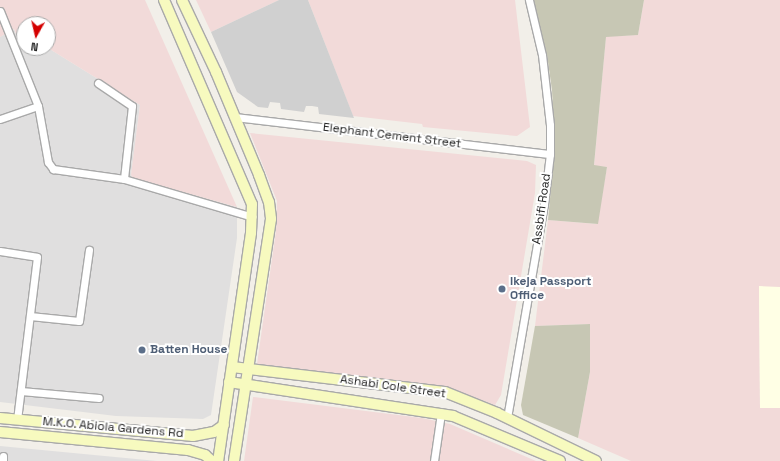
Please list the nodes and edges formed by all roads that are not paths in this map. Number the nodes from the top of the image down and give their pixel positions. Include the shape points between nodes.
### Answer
1 (164, 0) edge
2 (182, 0) edge
3 (529, 0) edge
4 (0, 11) edge
5 (98, 83) dead end
6 (38, 106) junction
7 (234, 117) junction
8 (0, 120) edge
9 (550, 154) junction
10 (124, 179) junction
11 (253, 217) junction
12 (89, 250) dead end
13 (0, 251) edge
14 (30, 316) junction
15 (232, 367) junction
16 (248, 368) junction
17 (301, 375) junction
18 (229, 382) junction
19 (246, 385) junction
20 (21, 391) junction
21 (299, 392) junction
22 (99, 398) dead end
23 (441, 413) junction
24 (0, 418) edge
25 (507, 418) junction
26 (17, 420) junction
27 (224, 425) junction
28 (0, 432) edge
29 (212, 461) edge
30 (218, 461) edge
31 (234, 461) edge
32 (434, 461) edge
33 (560, 461) edge
34 (596, 461) edge

1 - 11 street via 252,204
2 - 7 street
3 - 9 street, Assbifi Road via 542,55 550,124
4 - 6 street
5 - 10 street via 132,106
6 - 8 street
6 - 10 street via 48,162 53,168
7 - 9 street, Elephant Cement Street
7 - 16 street via 269,202 271,219
9 - 25 street, Assbifi Road via 544,204
10 - 11 street
11 - 15 street
12 - 14 street via 79,320
13 - 14 street via 37,256
14 - 20 street
15 - 16 street, Ashabi Cole Street
15 - 18 street
16 - 17 street, Ashabi Cole Street
16 - 19 street
17 - 21 street
17 - 25 street, Ashabi Cole Street via 445,392
18 - 19 street, Ashabi Cole Street
18 - 27 street
19 - 21 street, Ashabi Cole Street
19 - 31 street
20 - 22 street
20 - 26 street
21 - 23 street, Ashabi Cole Street
23 - 32 street
23 - 33 street, Ashabi Cole Street via 486,428
24 - 26 street, M.K.O. Abiola Gardens Rd
25 - 34 street, Ashabi Cole Street
26 - 27 street, M.K.O. Abiola Gardens Rd via 193,436 214,432
27 - 30 street
28 - 29 street, M.K.O. Abiola Gardens Rd via 188,450 205,455

